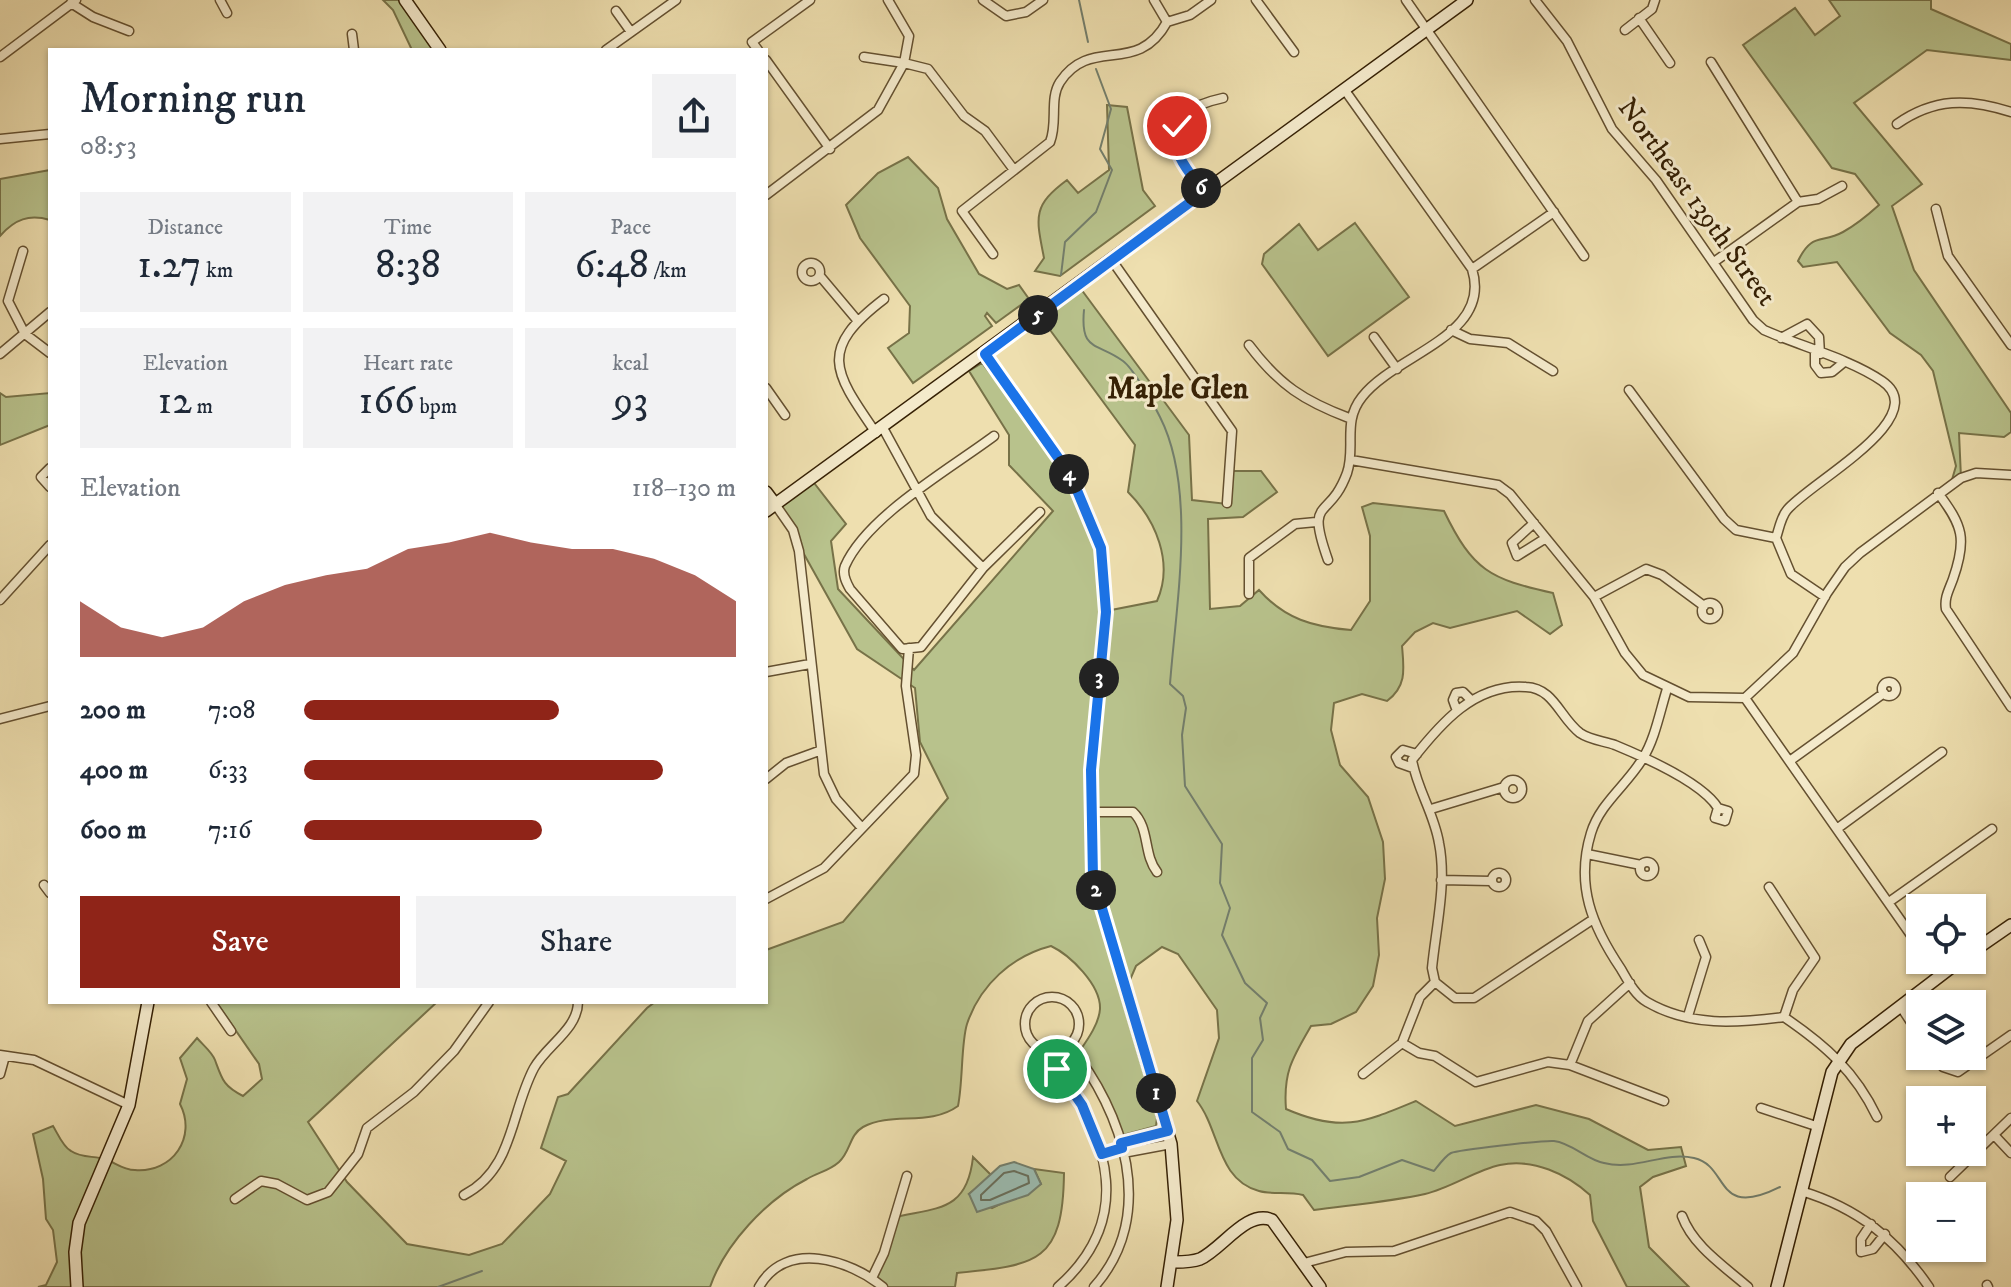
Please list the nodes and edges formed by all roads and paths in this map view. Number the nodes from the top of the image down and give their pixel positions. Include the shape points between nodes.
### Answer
1 (220, 0) edge
2 (676, 0) edge
3 (810, 0) edge
4 (888, 0) edge
5 (983, 0) edge
6 (1043, 0) edge
7 (1154, 0) edge
8 (1211, 0) edge
9 (1256, 0) edge
10 (1406, 0) edge
11 (1467, 0) edge
12 (1535, 0) edge
13 (1658, 1) edge
14 (73, 2) edge
15 (410, 2) edge
16 (616, 11) dead end
17 (227, 13) dead end
18 (1639, 18) junction
19 (1167, 22) junction
20 (1426, 29) junction
21 (1625, 30) dead end
22 (129, 31) dead end
23 (631, 32) junction
24 (352, 34) dead end
25 (354, 48) edge
26 (439, 48) edge
27 (609, 48) edge
28 (756, 48) edge
29 (1294, 52) dead end
30 (0, 57) edge
31 (864, 57) dead end
32 (1711, 62) dead end
33 (768, 63) edge
34 (904, 63) junction
35 (1670, 63) dead end
36 (1344, 89) junction
37 (1223, 98) dead end
38 (2011, 112) edge
39 (1897, 124) dead end
40 (48, 134) edge
41 (0, 139) edge
42 (830, 149) junction
43 (1014, 170) junction
44 (1842, 186) dead end
45 (1204, 192) junction
46 (768, 194) edge
47 (1798, 202) junction
48 (1936, 209) dead end
49 (1554, 212) junction
50 (23, 251) dead end
51 (993, 254) dead end
52 (1584, 256) dead end
53 (1111, 259) junction
54 (1714, 262) junction
55 (1472, 269) junction
56 (820, 276) dead end
57 (884, 299) dead end
58 (48, 314) edge
59 (857, 320) junction
60 (1451, 330) junction
61 (25, 334) junction
62 (1374, 337) dead end
63 (1781, 338) junction
64 (1249, 345) dead end
65 (2011, 345) edge
66 (48, 351) edge
67 (1818, 353) junction
68 (0, 354) edge
69 (985, 354) junction
70 (1843, 363) junction
71 (1397, 369) junction
72 (1553, 371) dead end
73 (1629, 390) dead end
74 (768, 391) edge
75 (785, 415) dead end
76 (1349, 418) junction
77 (880, 431) junction
78 (994, 436) dead end
79 (1351, 460) junction
80 (48, 470) edge
81 (2011, 475) edge
82 (48, 485) edge
83 (919, 492) junction
84 (1938, 493) junction
85 (1227, 503) dead end
86 (771, 508) edge
87 (1040, 512) dead end
88 (1316, 522) junction
89 (1534, 523) junction
90 (1546, 538) junction
91 (1776, 538) junction
92 (48, 547) edge
93 (1328, 560) dead end
94 (983, 568) junction
95 (2, 593) edge
96 (1249, 594) dead end
97 (1594, 597) junction
98 (1825, 597) junction
99 (1704, 606) dead end
100 (909, 648) junction
101 (810, 664) junction
102 (768, 672) edge
103 (1667, 689) junction
104 (1884, 693) dead end
105 (1745, 698) junction
106 (1471, 700) junction
107 (48, 707) edge
108 (2011, 707) edge
109 (1457, 711) junction
110 (0, 719) edge
111 (819, 751) junction
112 (1942, 752) dead end
113 (1417, 754) junction
114 (1644, 757) junction
115 (1791, 760) junction
116 (1413, 768) junction
117 (768, 777) edge
118 (1504, 787) dead end
119 (1718, 808) dead end
120 (1431, 809) junction
121 (1090, 812) junction
122 (862, 828) junction
123 (1838, 828) junction
124 (1992, 829) dead end
125 (1587, 854) junction
126 (1641, 865) dead end
127 (1157, 872) dead end
128 (1441, 880) junction
129 (1491, 881) dead end
130 (1769, 887) dead end
131 (768, 898) edge
132 (1889, 902) junction
133 (1592, 920) junction
134 (2011, 925) edge
135 (1906, 927) edge
136 (1699, 940) dead end
137 (1986, 942) edge
138 (1939, 975) edge
139 (1435, 982) junction
140 (1630, 983) junction
141 (148, 1004) edge
142 (212, 1004) edge
143 (488, 1004) edge
144 (578, 1004) edge
145 (1901, 1007) junction
146 (1906, 1015) edge
147 (1688, 1016) junction
148 (1784, 1017) junction
149 (231, 1031) dead end
150 (2011, 1035) edge
151 (1402, 1043) junction
152 (1069, 1045) junction
153 (1986, 1053) edge
154 (2, 1055) edge
155 (1838, 1059) junction
156 (1570, 1065) junction
157 (1057, 1069) dead end
158 (0, 1074) edge
159 (1363, 1074) dead end
160 (1664, 1101) dead end
161 (129, 1105) junction
162 (1761, 1108) dead end
163 (1877, 1117) dead end
164 (2011, 1118) edge
165 (1816, 1126) junction
166 (1168, 1131) junction
167 (1995, 1136) junction
168 (1171, 1144) junction
169 (1122, 1148) junction
170 (2011, 1153) edge
171 (1102, 1154) junction
172 (907, 1176) dead end
173 (1950, 1177) dead end
174 (1801, 1191) junction
175 (464, 1195) dead end
176 (235, 1199) dead end
177 (1682, 1216) dead end
178 (1871, 1224) junction
179 (1885, 1234) junction
180 (1174, 1262) junction
181 (1304, 1263) junction
182 (872, 1278) junction
183 (77, 1287) edge
184 (759, 1287) edge
185 (883, 1287) edge
186 (1058, 1287) edge
187 (1094, 1287) edge
188 (1167, 1287) edge
189 (1320, 1287) edge
190 (1577, 1287) edge
191 (1748, 1287) edge
192 (1777, 1287) edge
193 (1929, 1287) edge

1 - 17 street
2 - 23 street
3 - 28 street via 752,42
4 - 34 street via 909,36
5 - 6 street via 1006,16 1026,12
7 - 19 street
8 - 19 street via 1190,15
9 - 29 street
10 - 20 street
11 - 20 main road
12 - 54 street, Northeast 139th Street via 1567,41 1612,129
13 - 18 street
14 - 22 street via 93,17
14 - 30 street
15 - 26 main road
16 - 23 street
18 - 21 street
18 - 35 street
19 - 43 street via 1158,38 1139,52 1098,55 1061,81 1050,142
20 - 36 main road
20 - 49 street
23 - 27 street
24 - 25 street
31 - 34 street
32 - 47 street
33 - 42 street
34 - 42 street via 878,110
34 - 43 street via 928,69
36 - 45 main road
36 - 55 street
37 - 45 street via 1203,102 1183,117 1175,136 1180,160
38 - 39 street via 1952,100 1928,105
40 - 41 street
42 - 46 street
43 - 51 street via 962,211
44 - 47 street via 1818,199
45 - 53 main road
47 - 54 street
48 - 65 street via 1948,256
49 - 52 street
49 - 55 street
50 - 61 street via 8,301
53 - 69 main road
53 - 85 street via 1232,431
54 - 63 street, Northeast 139th Street via 1753,320
55 - 60 street via 1477,298
56 - 59 street
57 - 59 street
58 - 61 street
59 - 77 street via 840,353 840,376
60 - 71 street
60 - 72 street via 1470,339 1508,343
61 - 66 street
61 - 68 street
62 - 71 street
63 - 67 street, Northeast 139th Street
63 - 67 street, Northeast 139th Street via 1807,324 1819,337
64 - 76 street via 1271,375 1292,391
67 - 70 street, Northeast 139th Street
67 - 70 street, Northeast 139th Street via 1815,365 1821,373
69 - 77 main road
69 - 121 main road via 1071,476 1101,548 1106,612
70 - 91 street, Northeast 139th Street via 1885,383 1895,401 1892,420 1785,512
71 - 76 street via 1361,398
73 - 91 street via 1724,519 1736,530
74 - 75 street
76 - 79 street
77 - 83 street
77 - 86 main road
78 - 83 street
79 - 88 street
79 - 89 street via 1498,485
80 - 82 street via 41,477
81 - 84 street via 1976,473
83 - 94 street via 931,516
83 - 100 street via 876,522 844,574 850,589 902,649
84 - 98 street via 1860,553
84 - 108 street via 1962,535 1946,609
86 - 101 street via 793,530 799,551
87 - 94 street
88 - 93 street
88 - 96 street via 1295,524 1249,558
89 - 90 street
89 - 90 street via 1512,543 1517,556
90 - 97 street
91 - 98 street via 1791,574
92 - 95 street
94 - 100 street via 921,647
97 - 99 street via 1646,569
97 - 103 street via 1625,653 1643,675
98 - 105 street via 1793,653
100 - 122 street via 906,686 914,774
101 - 102 street
101 - 111 street
103 - 105 street via 1689,697
103 - 114 street
104 - 115 street
105 - 115 street
106 - 109 street
106 - 109 street via 1456,693
106 - 114 street via 1516,687 1541,691 1581,734
107 - 110 street
109 - 113 street
111 - 117 street via 786,763
111 - 122 street via 836,799
112 - 123 street
113 - 116 street
113 - 116 street via 1403,750 1396,757
114 - 119 street via 1711,796
114 - 125 street via 1603,809
115 - 123 street
116 - 120 street
118 - 120 street
120 - 128 street via 1441,851
121 - 127 street via 1133,812
121 - 166 main road via 1093,878
122 - 131 street via 824,868
123 - 132 street
124 - 132 street
125 - 126 street
125 - 133 street via 1585,895
128 - 129 street
128 - 139 street
130 - 148 street via 1815,958 1793,990
132 - 135 street
133 - 139 street via 1474,998 1455,998
133 - 140 street
134 - 137 main road
136 - 147 street via 1706,957
138 - 145 main road
139 - 151 street via 1420,997
140 - 147 street via 1648,1003
140 - 156 street via 1588,1021
141 - 161 main road
142 - 149 street
143 - 176 street via 469,1033 414,1092 367,1128 358,1154 328,1192 307,1200 261,1181
144 - 175 street via 576,1016 533,1071 496,1168 480,1187
145 - 146 street
145 - 155 main road
147 - 148 street via 1729,1024
148 - 155 street
150 - 153 street
151 - 156 street via 1476,1082 1528,1064
151 - 159 street
152 - 152 street via 1079,1027 1073,1007 1055,997 1035,1003 1025,1022 1031,1041 1049,1051
152 - 169 street via 1111,1110
154 - 158 street
154 - 161 street via 34,1060
155 - 163 street via 1863,1088
155 - 165 main road
156 - 160 street
157 - 171 street via 1082,1105
161 - 183 main road via 79,1223
162 - 165 street
164 - 167 street
165 - 174 main road
166 - 168 main road
166 - 169 street
167 - 170 street
167 - 173 street
168 - 169 street
168 - 180 main road via 1177,1201
169 - 171 street
169 - 187 street via 1130,1190 1128,1217 1114,1260
171 - 186 street via 1102,1227 1092,1250
172 - 182 street
174 - 178 street
174 - 192 main road
177 - 191 street via 1706,1251
178 - 179 street
178 - 179 street via 1861,1239 1861,1252 1873,1249
179 - 193 street via 1906,1253
180 - 181 main road via 1199,1259 1259,1217 1272,1220
180 - 188 main road
181 - 189 main road
181 - 190 street via 1346,1252 1394,1251 1497,1214 1523,1214 1546,1231
182 - 184 street via 858,1268 814,1258 779,1267
182 - 185 street

